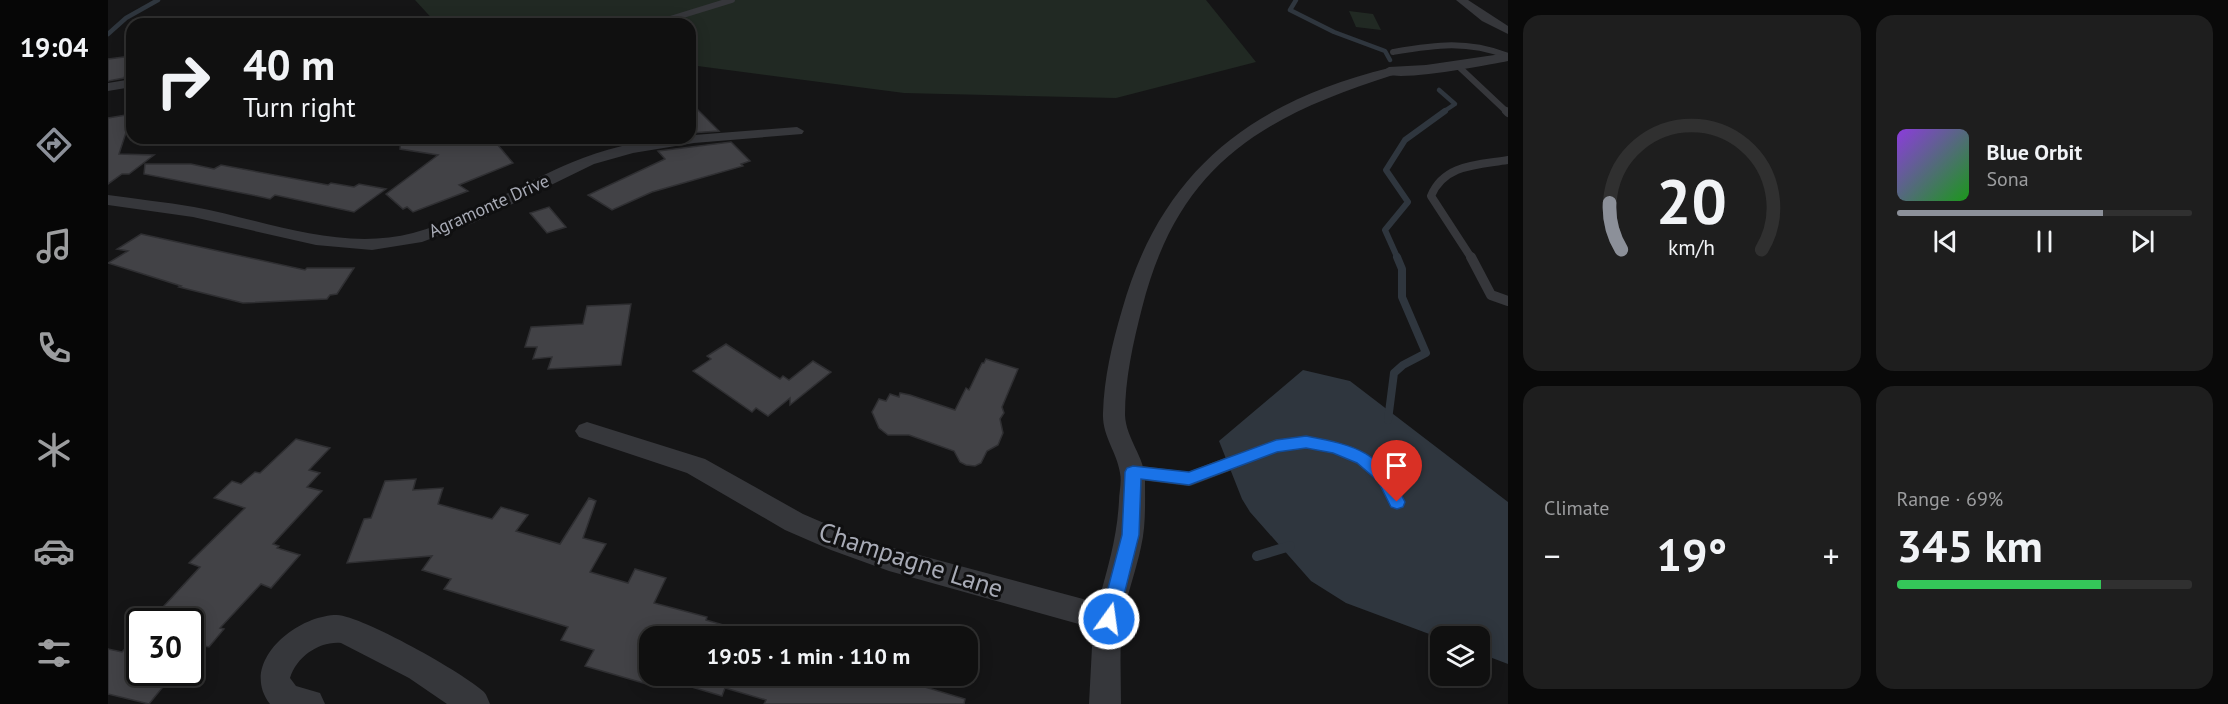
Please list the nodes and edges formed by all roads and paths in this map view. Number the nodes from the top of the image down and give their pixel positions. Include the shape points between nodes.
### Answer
1 (732, 0) edge
2 (1461, 0) edge
3 (674, 18) edge
4 (1508, 31) edge
5 (1393, 52) dead end
6 (1508, 56) edge
7 (1457, 64) junction
8 (1389, 72) joint
9 (126, 84) edge
10 (108, 87) edge
11 (1508, 113) edge
12 (797, 131) dead end
13 (696, 139) edge
14 (660, 144) edge
15 (1508, 160) edge
16 (108, 200) edge
17 (1508, 301) edge
18 (586, 431) dead end
19 (1133, 472) junction
20 (1397, 502) dead end
21 (1109, 619) junction
22 (309, 704) edge
23 (474, 704) edge
24 (1105, 704) edge

1 - 3 lane
2 - 4 street
5 - 6 lane via 1466,43
6 - 7 street
7 - 8 street
7 - 11 lane
8 - 19 street via 1323,92 1264,121 1210,165 1178,199 1155,239 1132,303 1114,388 1113,420
9 - 10 street
12 - 13 street, Agramonte Drive
14 - 16 street, Agramonte Drive via 589,161 467,219 416,238 372,245 316,240 193,212
15 - 17 lane via 1454,170 1436,181 1431,195 1485,277 1491,295
18 - 21 street, Champagne Lane via 696,466 794,522 840,542
19 - 20 lane via 1189,479 1276,446 1306,442 1363,458 1383,477
19 - 21 street via 1130,535
21 - 24 street
22 - 23 street via 280,693 277,672 292,647 305,637 332,628 344,629 420,667

